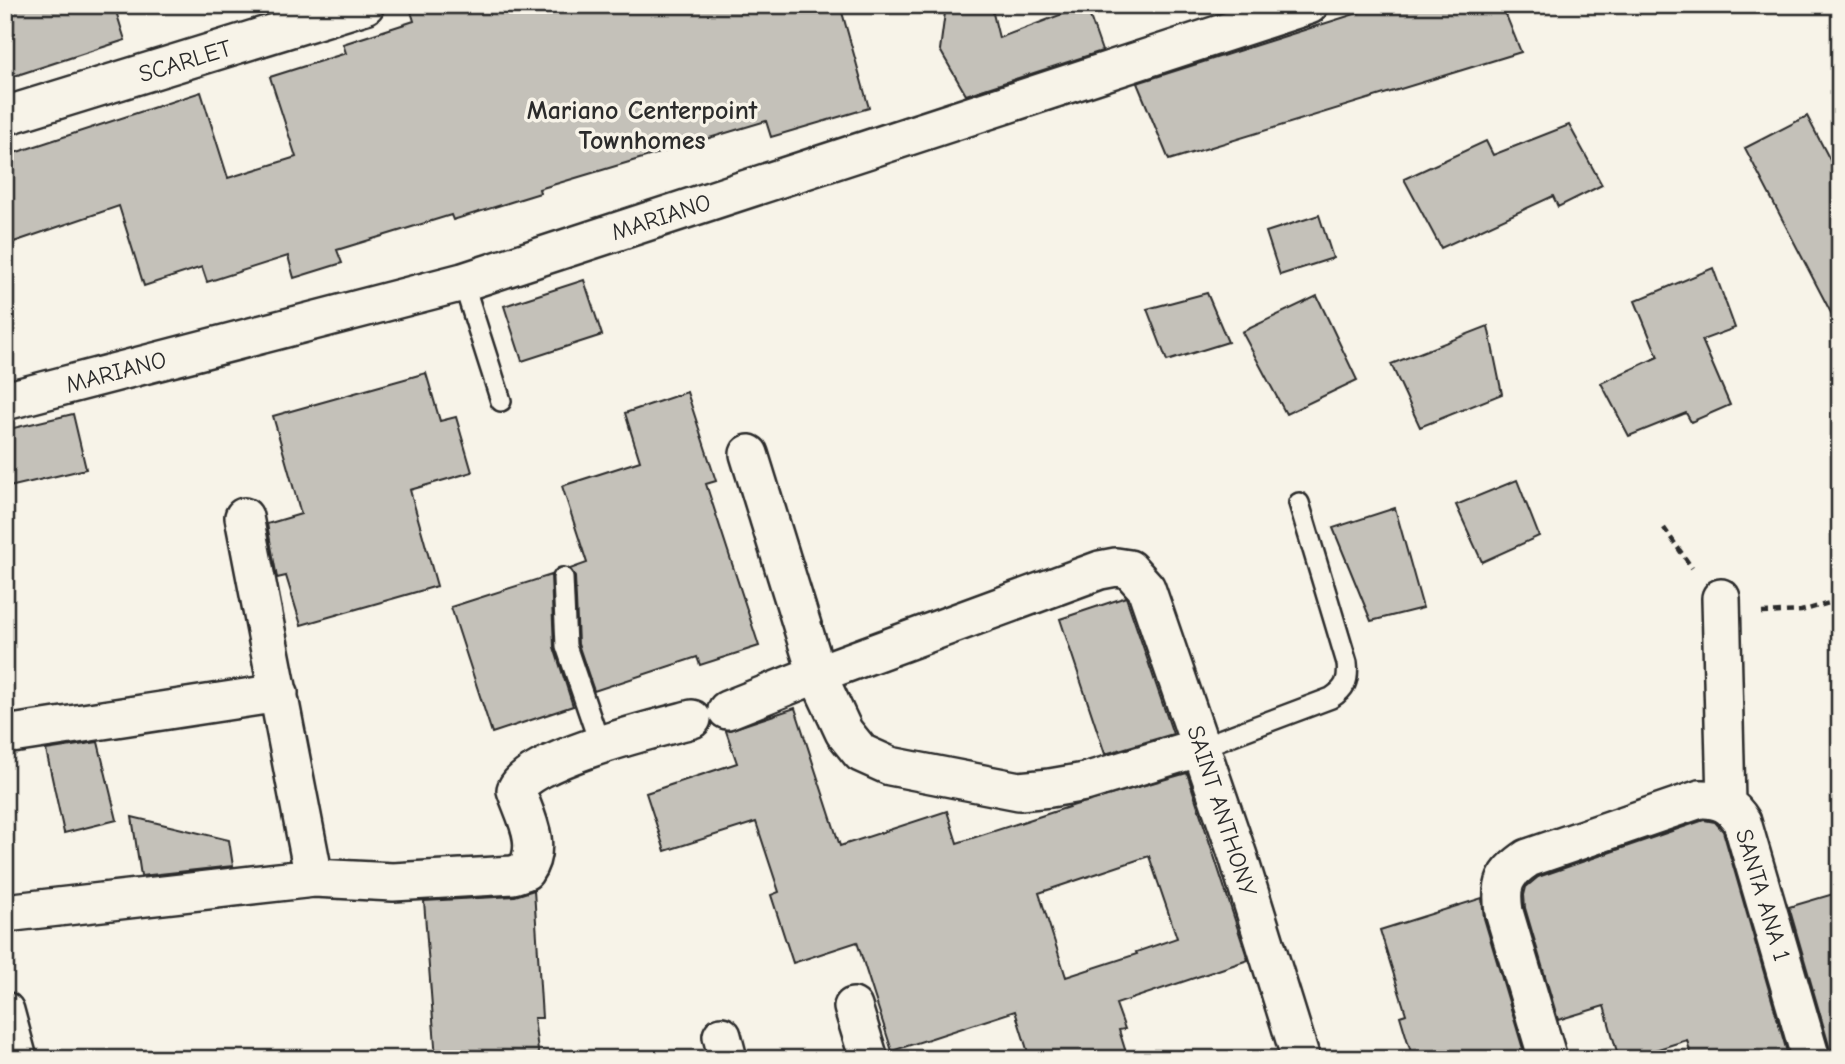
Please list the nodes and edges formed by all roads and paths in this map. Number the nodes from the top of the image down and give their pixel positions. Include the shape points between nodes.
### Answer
1 (365, 5) edge
2 (1310, 5) edge
3 (5, 116) edge
4 (463, 282) junction
5 (5, 401) edge
6 (500, 401) dead end
7 (749, 454) dead end
8 (1299, 503) dead end
9 (244, 517) dead end
10 (563, 578) dead end
11 (1721, 598) dead end
12 (817, 674) junction
13 (279, 693) junction
14 (727, 710) dead end
15 (692, 719) dead end
16 (5, 735) edge
17 (600, 745) junction
18 (1201, 747) junction
19 (1726, 803) junction
20 (314, 878) junction
21 (5, 913) edge
22 (853, 1007) dead end
23 (5, 1012) edge
24 (18, 1059) edge
25 (869, 1059) edge
26 (1301, 1059) edge
27 (1548, 1059) edge
28 (1811, 1059) edge

1 - 3 street, SCARLET
2 - 4 street, MARIANO
4 - 5 street, MARIANO
4 - 6 lane
7 - 12 street
8 - 18 lane via 1347,663 1347,683 1331,698
9 - 13 street
10 - 17 lane via 566,646
11 - 19 street
12 - 14 street
12 - 18 street via 844,732 862,752 890,766 1020,790 1085,782
12 - 18 street, SAINT ANTHONY via 1100,570 1129,569 1146,588
13 - 16 street
13 - 20 street
15 - 17 street
17 - 20 street via 545,766 519,782 516,790 534,843 524,871 424,881
18 - 26 street, SAINT ANTHONY
19 - 27 street, SANTA ANA 1 via 1700,799 1528,858 1506,878 1504,912
19 - 28 street, SANTA ANA 1 via 1742,822
20 - 21 street
22 - 25 street
23 - 24 street

